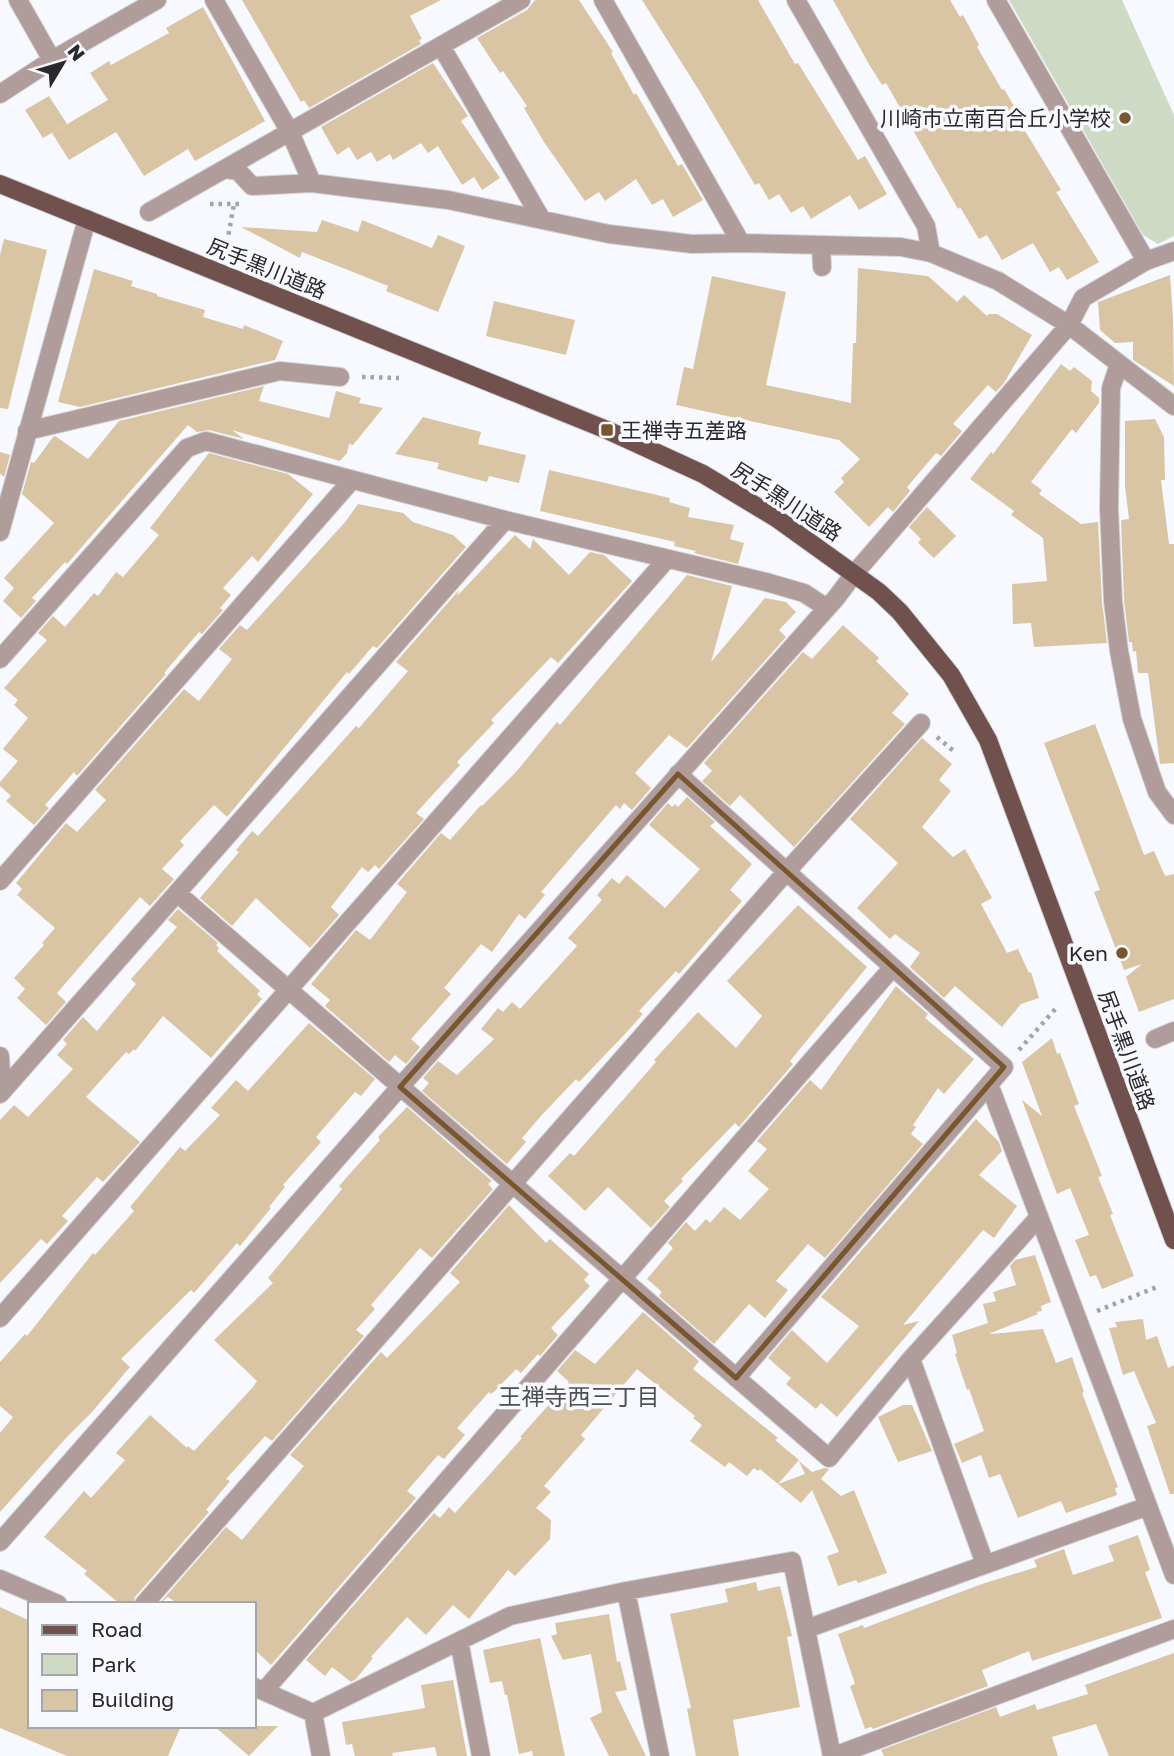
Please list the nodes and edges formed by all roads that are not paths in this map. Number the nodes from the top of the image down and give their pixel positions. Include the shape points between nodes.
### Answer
1 (18, 0) edge
2 (157, 0) edge
3 (214, 0) edge
4 (521, 0) edge
5 (603, 0) edge
6 (796, 0) edge
7 (996, 0) edge
8 (441, 46) junction
9 (52, 60) junction
10 (0, 94) edge
11 (290, 132) junction
12 (225, 169) junction
13 (312, 183) junction
14 (0, 184) edge
15 (149, 212) dead end
16 (87, 219) junction
17 (542, 220) junction
18 (741, 243) junction
19 (821, 245) junction
20 (1174, 251) edge
21 (930, 253) junction
22 (1146, 261) junction
23 (822, 267) dead end
24 (1069, 325) junction
25 (1119, 364) junction
26 (340, 377) road end
27 (1174, 406) edge
28 (27, 431) junction
29 (352, 480) junction
30 (505, 520) junction
31 (0, 532) edge
32 (667, 559) junction
33 (854, 573) junction
34 (827, 608) junction
35 (0, 659) edge
36 (921, 723) dead end
37 (678, 774) junction
38 (1174, 816) edge
39 (787, 871) junction
40 (0, 881) edge
41 (177, 893) junction
42 (893, 967) junction
43 (287, 990) junction
44 (1174, 1031) edge
45 (1155, 1039) dead end
46 (0, 1056) edge
47 (989, 1084) junction
48 (400, 1087) junction
49 (1, 1093) edge
50 (512, 1184) junction
51 (1039, 1217) junction
52 (1174, 1240) edge
53 (622, 1279) junction
54 (0, 1318) edge
55 (911, 1359) junction
56 (736, 1378) junction
57 (1148, 1506) junction
58 (0, 1542) edge
59 (985, 1564) junction
60 (1174, 1575) edge
61 (0, 1579) edge
62 (626, 1591) junction
63 (53, 1602) edge
64 (146, 1602) edge
65 (806, 1629) junction
66 (1174, 1629) edge
67 (459, 1641) junction
68 (259, 1689) edge
69 (313, 1713) junction
70 (321, 1756) edge
71 (481, 1756) edge
72 (660, 1756) edge
73 (833, 1756) edge

1 - 9 street
2 - 9 street
3 - 11 street
4 - 8 street
5 - 18 street
6 - 21 street via 926,226
7 - 22 street
8 - 11 street
8 - 17 street
9 - 10 street
11 - 12 street
11 - 13 street
12 - 13 street via 238,171 253,186
12 - 15 street
13 - 17 street via 448,200
14 - 16 main road, 尻手黒川道路
16 - 28 street
16 - 33 main road, 尻手黒川道路 via 691,468 776,517
17 - 18 street via 692,244
18 - 19 street
19 - 21 street via 901,247
19 - 23 street
20 - 22 street
21 - 24 street via 998,281
22 - 24 street via 1083,298
24 - 25 street
24 - 33 street
25 - 27 street
25 - 38 street via 1111,388 1109,508 1118,638 1132,719 1157,792
26 - 28 street via 280,371
28 - 31 street
29 - 30 street
29 - 35 street via 206,441 187,448
29 - 40 street
30 - 32 street
30 - 41 street
32 - 34 street via 804,593
32 - 43 street
33 - 34 street
33 - 52 main road, 尻手黒川道路 via 900,612 951,675 988,740
34 - 37 street
36 - 39 street
37 - 39 street
37 - 48 street
39 - 42 street
39 - 50 street
41 - 43 street
41 - 49 street
42 - 47 street via 1004,1067
42 - 53 street
43 - 48 street
43 - 54 street
44 - 45 street
46 - 49 street
47 - 51 street
47 - 56 street
48 - 50 street
48 - 58 street
50 - 53 street
50 - 64 street
51 - 55 street
51 - 57 street
53 - 56 street
53 - 68 street
55 - 56 street via 829,1458
55 - 59 street
57 - 59 street
57 - 60 street
59 - 65 street
61 - 63 street
62 - 65 street via 792,1561
62 - 67 street via 510,1616
62 - 72 street
65 - 73 street
66 - 73 street
67 - 69 street
67 - 71 street
68 - 69 street
69 - 70 street

